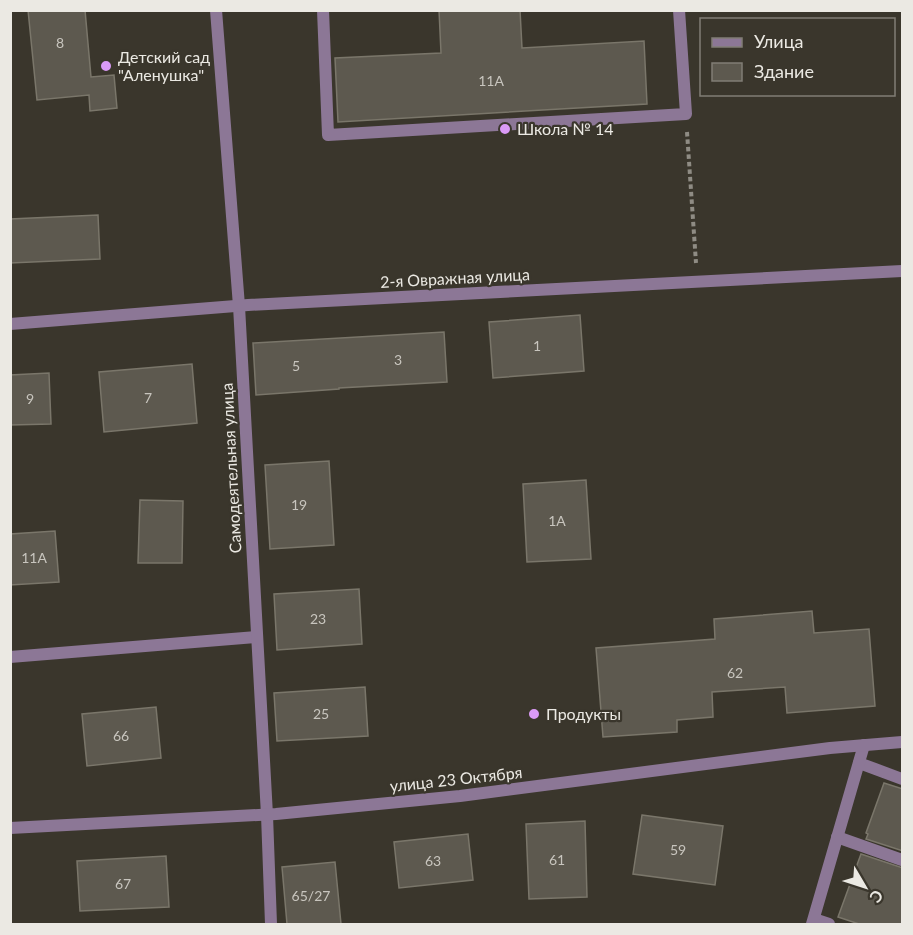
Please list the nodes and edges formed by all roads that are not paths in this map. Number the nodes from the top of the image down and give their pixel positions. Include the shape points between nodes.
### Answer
1 (216, 10) edge
2 (323, 10) edge
3 (679, 10) edge
4 (903, 271) edge
5 (239, 306) junction
6 (10, 324) edge
7 (257, 637) junction
8 (10, 657) edge
9 (903, 742) edge
10 (864, 745) junction
11 (859, 763) junction
12 (903, 778) edge
13 (267, 815) junction
14 (10, 828) edge
15 (837, 837) junction
16 (903, 860) edge
17 (813, 922) edge
18 (271, 924) edge
19 (829, 924) edge

1 - 5 street, Самодеятельная улица
2 - 3 street via 328,135 686,114
4 - 5 street, 2-я Овражная улица
5 - 6 street, 2-я Овражная улица
5 - 7 street, Самодеятельная улица
7 - 8 street
7 - 13 street, Самодеятельная улица
9 - 10 street, улица 23 Октября
10 - 11 street
10 - 13 street, улица 23 Октября via 460,796
11 - 12 street
11 - 15 street
13 - 14 street, улица 23 Октября
13 - 18 street, Самодеятельная улица
15 - 16 street
15 - 17 street
17 - 19 street

